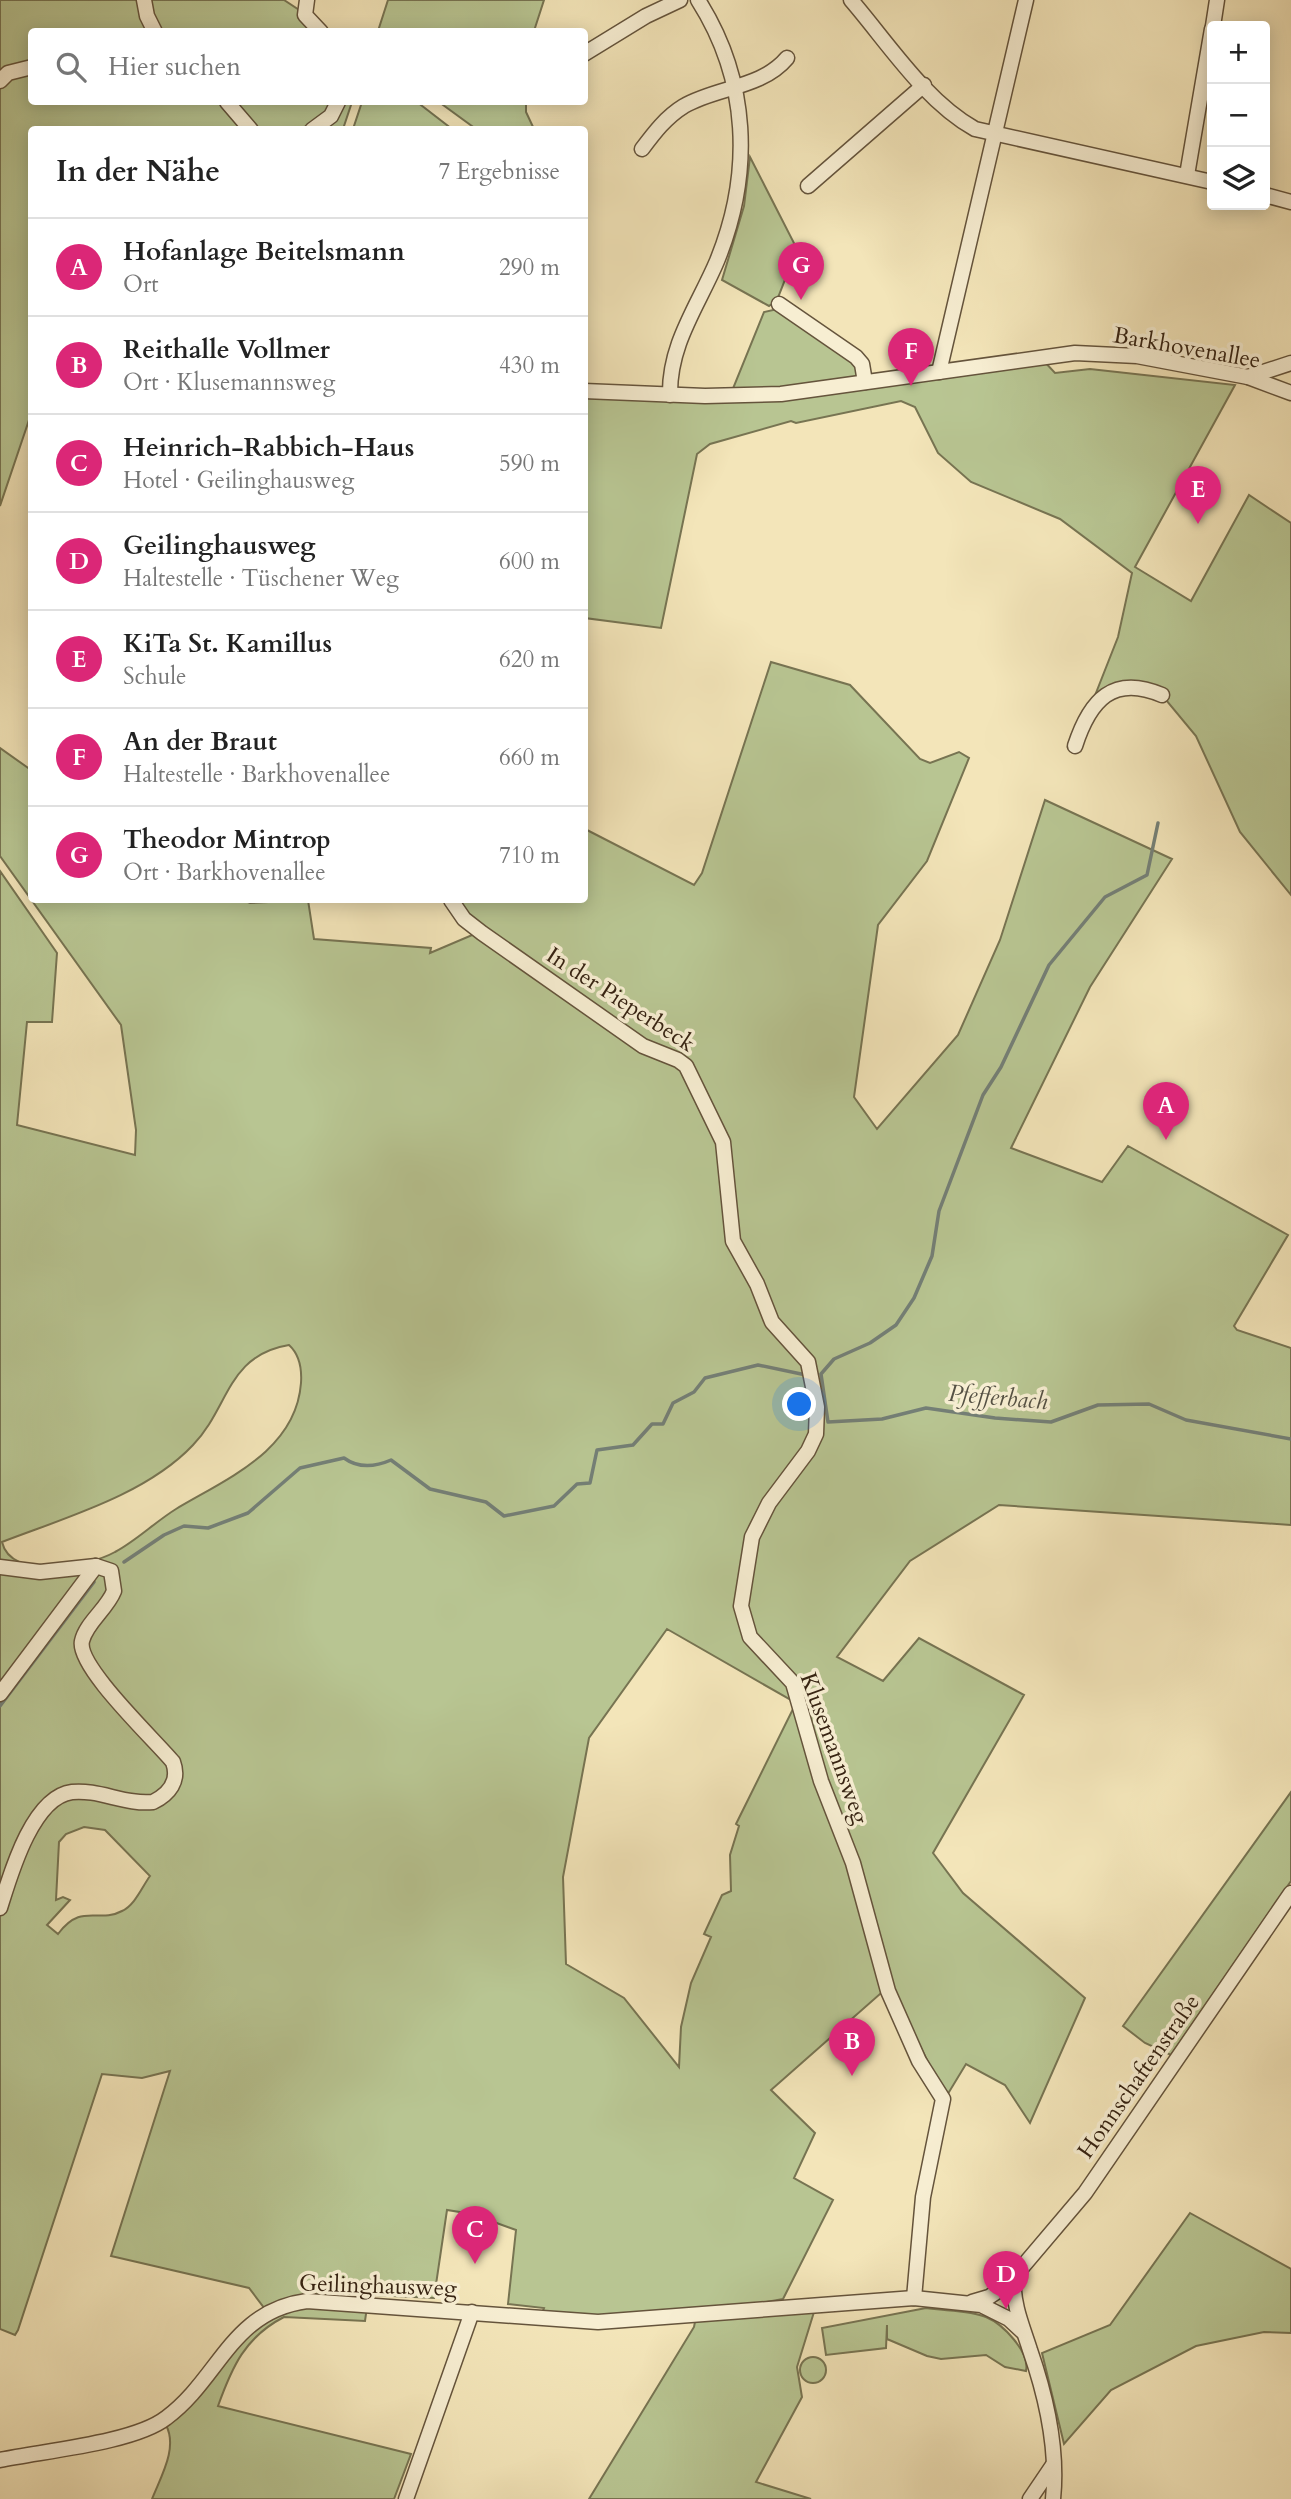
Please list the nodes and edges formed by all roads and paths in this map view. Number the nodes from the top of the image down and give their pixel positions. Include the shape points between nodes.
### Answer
1 (144, 0) edge
2 (307, 0) edge
3 (680, 0) edge
4 (698, 0) edge
5 (851, 0) edge
6 (1026, 0) edge
7 (1217, 0) edge
8 (1213, 21) edge
9 (153, 28) edge
10 (317, 28) edge
11 (588, 52) edge
12 (1207, 56) edge
13 (787, 58) dead end
14 (28, 68) edge
15 (0, 81) edge
16 (923, 85) junction
17 (736, 86) junction
18 (230, 105) edge
19 (336, 105) edge
20 (249, 126) edge
21 (317, 126) edge
22 (996, 135) junction
23 (642, 149) dead end
24 (1186, 175) junction
25 (1207, 181) edge
26 (808, 186) dead end
27 (1270, 196) edge
28 (1291, 202) edge
29 (779, 304) dead end
30 (1291, 363) edge
31 (939, 372) junction
32 (1248, 377) junction
33 (865, 382) junction
34 (588, 391) edge
35 (1291, 393) edge
36 (670, 395) junction
37 (1162, 695) dead end
38 (1075, 746) dead end
39 (453, 903) edge
40 (736, 1249) joint
41 (96, 1566) junction
42 (0, 1567) edge
43 (0, 1694) edge
44 (1291, 1893) edge
45 (0, 1908) edge
46 (1013, 2278) junction
47 (998, 2292) joint
48 (914, 2298) junction
49 (970, 2303) junction
50 (472, 2312) junction
51 (1022, 2331) junction
52 (0, 2460) edge
53 (1054, 2464) junction
54 (406, 2499) edge
55 (1030, 2499) edge
56 (1053, 2499) edge

1 - 9 street
2 - 10 street via 305,15
3 - 11 street
4 - 17 street via 723,44
5 - 16 street
6 - 22 street
7 - 8 street
12 - 24 street
13 - 17 street via 769,74
14 - 15 street via 8,73
16 - 22 street via 962,122
16 - 26 street
17 - 23 street via 679,110
17 - 36 street via 741,125 733,203 717,261 677,343 670,368
18 - 20 street
19 - 21 street
22 - 24 street
22 - 31 street
24 - 25 street
27 - 28 street
29 - 33 street via 856,357
30 - 32 street
31 - 32 street, Barkhovenallee via 1074,353 1137,356
31 - 33 street, Barkhovenallee
32 - 35 street, Barkhovenallee
33 - 36 street, Barkhovenallee via 781,394
34 - 36 street, Barkhovenallee
37 - 38 street via 1135,685 1110,692 1090,712
39 - 40 street, In der Pieperbeck via 482,933 643,1046 686,1066 723,1142
40 - 48 street, Klusemannsweg via 772,1322 808,1362 817,1407 816,1434 808,1451 769,1503 752,1537 741,1606 750,1637 793,1683 821,1781 853,1863 888,1991 919,2061 943,2099 923,2197
41 - 42 street via 40,1572
41 - 43 street
41 - 45 street via 111,1571 114,1591 83,1638 84,1658 173,1762 176,1777 166,1795 153,1802 71,1792 56,1799 22,1841
44 - 46 street, Honnschaftenstraße via 1106,2165
46 - 47 street, Honnschaftenstraße
46 - 51 street
47 - 49 street, Geilinghausweg
48 - 49 street, Geilinghausweg
48 - 50 street, Geilinghausweg via 645,2321
49 - 51 street, Geilinghausweg via 990,2308
50 - 52 street, Geilinghausweg via 328,2301 288,2304 245,2328 181,2404 159,2422 115,2437
50 - 54 street, Geilinghausweg
51 - 53 street via 1048,2421
53 - 55 street
53 - 56 street

